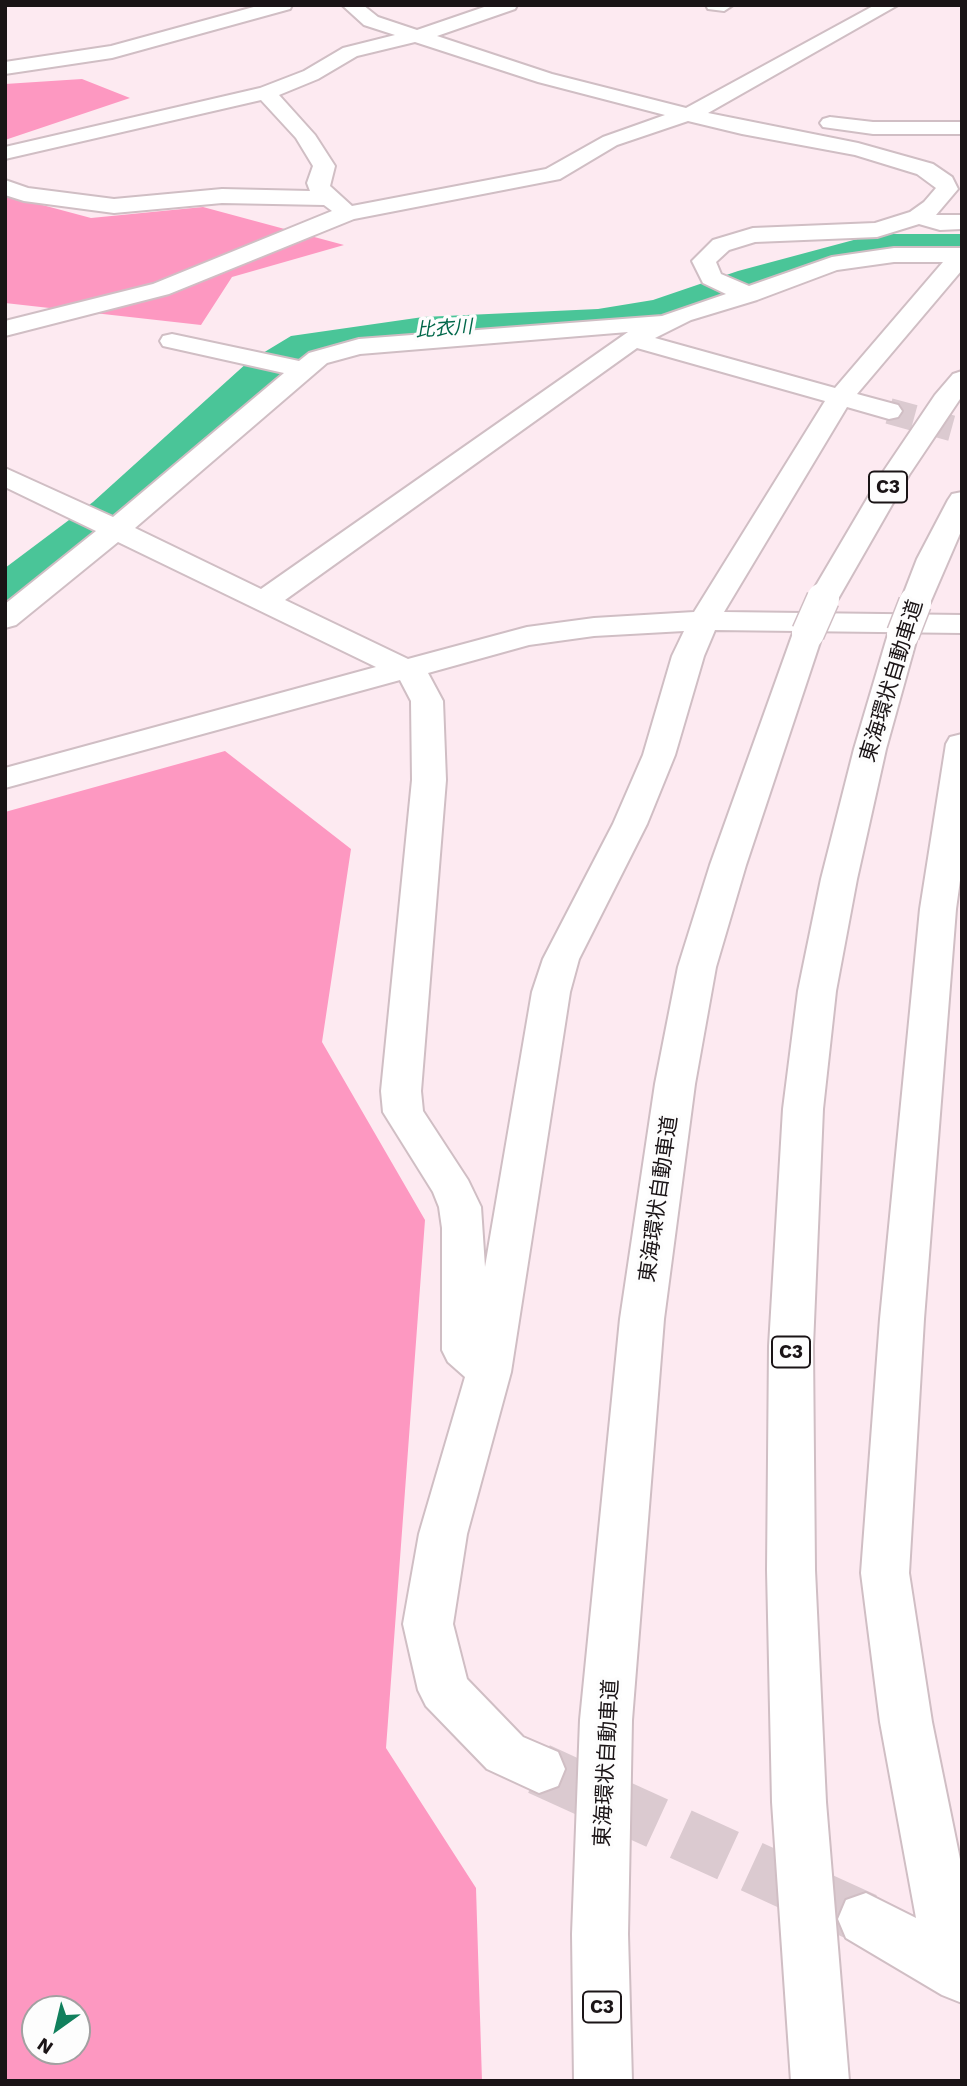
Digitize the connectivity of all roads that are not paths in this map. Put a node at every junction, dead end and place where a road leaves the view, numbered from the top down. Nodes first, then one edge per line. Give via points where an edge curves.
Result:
1 (283, 5) edge
2 (351, 5) edge
3 (508, 5) edge
4 (715, 5) edge
5 (724, 5) edge
6 (889, 5) edge
7 (415, 37) junction
8 (5, 68) edge
9 (266, 93) junction
10 (723, 96) junction
11 (748, 103) dead end
12 (687, 114) junction
13 (810, 119) dead end
14 (962, 128) edge
15 (5, 153) edge
16 (5, 187) edge
17 (339, 206) junction
18 (918, 218) junction
19 (962, 222) edge
20 (962, 255) edge
21 (748, 295) junction
22 (670, 321) junction
23 (5, 329) edge
24 (633, 340) junction
25 (172, 341) dead end
26 (303, 370) junction
27 (962, 379) edge
28 (840, 398) junction
29 (889, 411) tunnel mouth
30 (13, 486) edge
31 (962, 500) edge
32 (115, 530) junction
33 (262, 602) junction
34 (5, 619) edge
35 (704, 621) junction
36 (962, 624) edge
37 (406, 670) junction
38 (962, 744) edge
39 (5, 778) edge
40 (489, 1372) junction
41 (539, 1769) tunnel mouth
42 (866, 1919) tunnel mouth
43 (958, 1973) edge
44 (603, 2081) edge
45 (820, 2081) edge

1 - 8 main road via 112,52
2 - 7 main road via 371,21
3 - 7 main road
4 - 5 main road
6 - 10 main road
7 - 9 main road via 350,52 312,75
7 - 12 main road via 545,78
9 - 15 main road
9 - 17 main road via 306,135 324,166 318,183
10 - 11 main road
10 - 12 main road
12 - 17 main road via 610,141 552,174
12 - 18 main road via 858,149 925,169 947,189
13 - 14 main road via 873,128
16 - 17 main road via 24,194 114,206 222,196
17 - 23 main road via 161,289
18 - 19 main road
18 - 21 main road via 877,230 753,235 721,245 704,261 711,278
20 - 21 main road via 894,256 832,264
20 - 28 main road
21 - 22 main road
22 - 24 main road
22 - 26 main road via 359,347 318,358
24 - 28 main road
24 - 33 main road
25 - 26 main road
26 - 32 main road
27 - 44 main road, 東海環状自動車道 / C3 via 895,475 816,616 697,967 675,1084 646,1291 606,1720 600,1934
28 - 29 main road
28 - 35 main road
30 - 32 main road
31 - 45 main road, 東海環状自動車道 / C3 via 909,619 870,749 817,992 803,1109 792,1346 791,1570 799,1802
32 - 33 main road
32 - 34 main road
33 - 37 main road
35 - 36 main road
35 - 37 main road via 527,636
35 - 40 main road via 688,656 659,755 630,824 561,959 551,992
37 - 39 main road
37 - 40 main road via 416,678 427,701 429,780 404,1047 403,1112 460,1207 464,1350
38 - 43 main road via 938,909 885,1573 906,1722
40 - 41 main road via 443,1534 428,1624 444,1690 505,1753
42 - 43 main road

